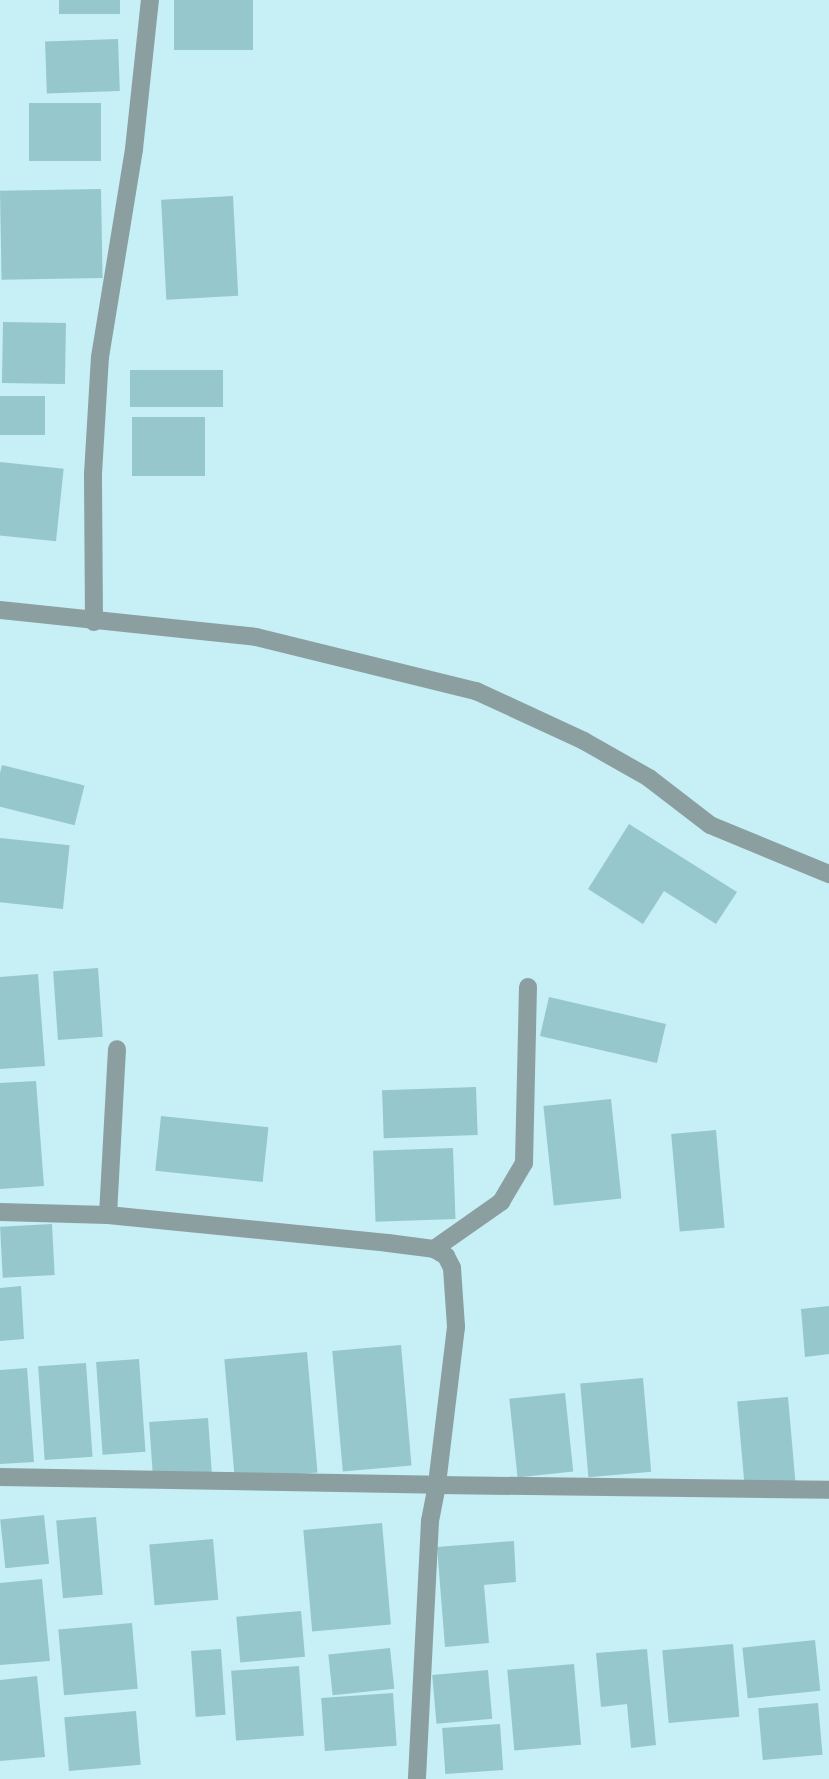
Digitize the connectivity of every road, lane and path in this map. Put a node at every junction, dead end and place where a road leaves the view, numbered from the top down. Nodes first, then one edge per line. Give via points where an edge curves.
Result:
1 (150, 0) edge
2 (0, 610) edge
3 (93, 622) junction
4 (829, 874) edge
5 (528, 987) dead end
6 (117, 1049) dead end
7 (0, 1212) edge
8 (108, 1215) junction
9 (434, 1249) junction
10 (0, 1477) edge
11 (437, 1485) junction
12 (829, 1490) edge
13 (417, 1779) edge

1 - 3 street via 134,149 100,357 93,474
2 - 3 street
3 - 4 street via 256,637 476,691 584,741 649,778 710,825
5 - 9 street via 524,1163 501,1202
6 - 8 street
7 - 8 street
8 - 9 street
9 - 11 street via 452,1268 456,1327
10 - 11 street
11 - 12 street
11 - 13 street via 430,1521

